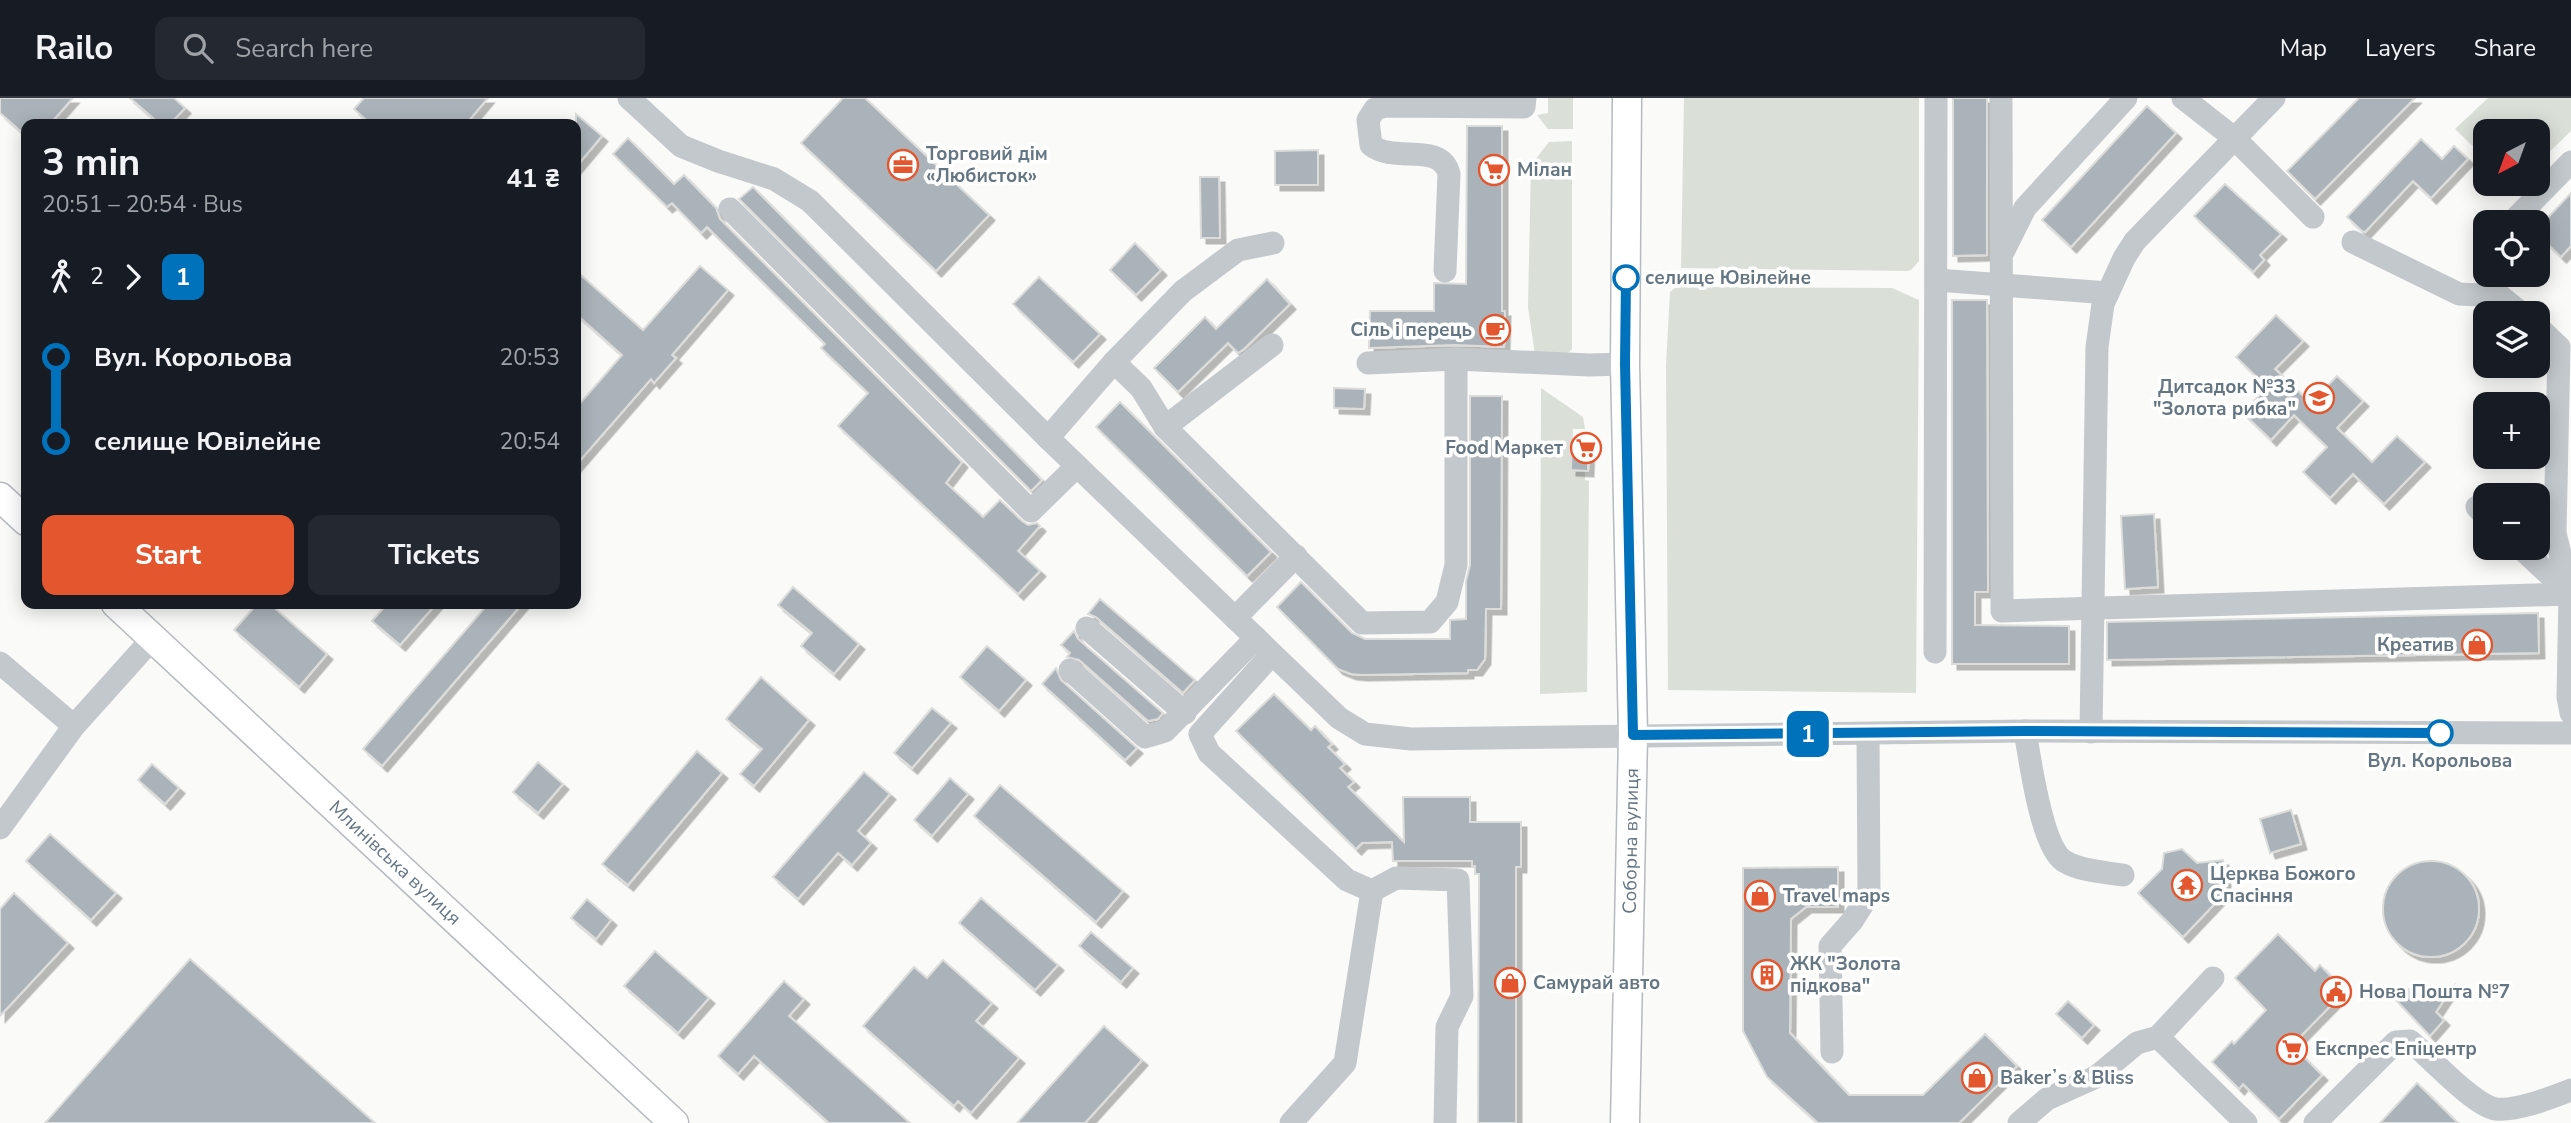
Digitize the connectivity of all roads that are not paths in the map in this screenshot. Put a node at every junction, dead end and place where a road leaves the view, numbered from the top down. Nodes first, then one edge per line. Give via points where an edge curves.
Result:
1 (629, 98) edge
2 (1525, 98) edge
3 (1627, 98) edge
4 (1936, 98) edge
5 (2001, 98) edge
6 (2126, 98) edge
7 (2183, 98) edge
8 (2274, 98) edge
9 (2234, 138) junction
10 (2571, 162) edge
11 (730, 209) dead end
12 (2524, 210) edge
13 (2313, 217) dead end
14 (2353, 242) dead end
15 (1273, 243) dead end
16 (2001, 255) junction
17 (1445, 271) dead end
18 (1937, 280) junction
19 (2001, 286) junction
20 (2108, 293) junction
21 (2506, 301) edge
22 (2565, 341) edge
23 (1272, 345) dead end
24 (1456, 359) junction
25 (1114, 362) junction
26 (1368, 363) dead end
27 (1625, 364) junction
28 (1165, 427) junction
29 (1048, 438) junction
30 (1077, 466) junction
31 (0, 497) edge
32 (21, 516) edge
33 (2563, 525) edge
34 (1296, 556) junction
35 (2534, 560) edge
36 (2571, 594) edge
37 (121, 609) edge
38 (2092, 610) junction
39 (1235, 618) junction
40 (1087, 628) dead end
41 (153, 638) junction
42 (1264, 646) junction
43 (1935, 652) dead end
44 (0, 663) edge
45 (1070, 670) dead end
46 (1185, 713) junction
47 (2571, 713) edge
48 (74, 726) junction
49 (2025, 731) junction
50 (2091, 732) junction
51 (2571, 733) edge
52 (1868, 734) junction
53 (1633, 735) junction
54 (0, 828) edge
55 (2123, 875) dead end
56 (1372, 891) junction
57 (2213, 978) dead end
58 (2158, 1037) junction
59 (1832, 1052) dead end
60 (2571, 1090) edge
61 (674, 1123) edge
62 (1291, 1123) edge
63 (1446, 1123) edge
64 (1625, 1123) edge
65 (2020, 1123) edge
66 (2246, 1123) edge
67 (2315, 1123) edge

1 - 29 street via 681,146 774,178 810,201
2 - 17 street via 1524,107 1386,106 1375,109 1368,120 1371,145 1379,152 1434,156 1447,166
3 - 27 main road, Соборна вулиця
4 - 18 street
5 - 16 street
6 - 16 street via 2025,208
7 - 9 street
8 - 9 street
9 - 13 street
9 - 20 street via 2135,241
10 - 12 street
11 - 30 street via 1031,511
14 - 21 street via 2459,294 2500,296
15 - 25 street via 1238,250 1211,269
16 - 19 street
18 - 19 street
18 - 43 street
19 - 20 street
19 - 38 street via 2002,611
20 - 38 street via 2097,347
22 - 33 street
23 - 28 street
24 - 26 street
24 - 27 street
24 - 34 street via 1456,565 1447,602 1430,622 1362,623
25 - 28 street via 1141,388
25 - 29 street
27 - 53 main road, Соборна вулиця
28 - 34 street
29 - 30 street
30 - 39 street
31 - 32 main road
33 - 36 street
34 - 39 street
35 - 36 street
36 - 38 street
36 - 47 street
37 - 41 main road, Млинівська вулиця
38 - 50 street
39 - 42 street
40 - 46 street
41 - 48 street
41 - 61 main road, Млинівська вулиця
42 - 46 street
42 - 53 street via 1339,718 1365,734 1411,739
42 - 56 street via 1200,734 1209,753 1337,871
44 - 48 street
45 - 46 street via 1145,737 1166,732
48 - 54 street
49 - 50 street
49 - 52 street
49 - 55 street via 2052,846 2061,859 2074,866
50 - 51 street
52 - 53 street
52 - 59 street via 1869,894 1830,946
53 - 64 main road, Соборна вулиця
56 - 62 street via 1345,1063
56 - 63 street via 1396,878 1458,880 1462,996 1447,1027
57 - 58 street
58 - 65 street via 2137,1044 2096,1077 2047,1099
58 - 66 street
60 - 67 street via 2537,1103 2497,1109 2480,1104 2410,1041 2396,1042

